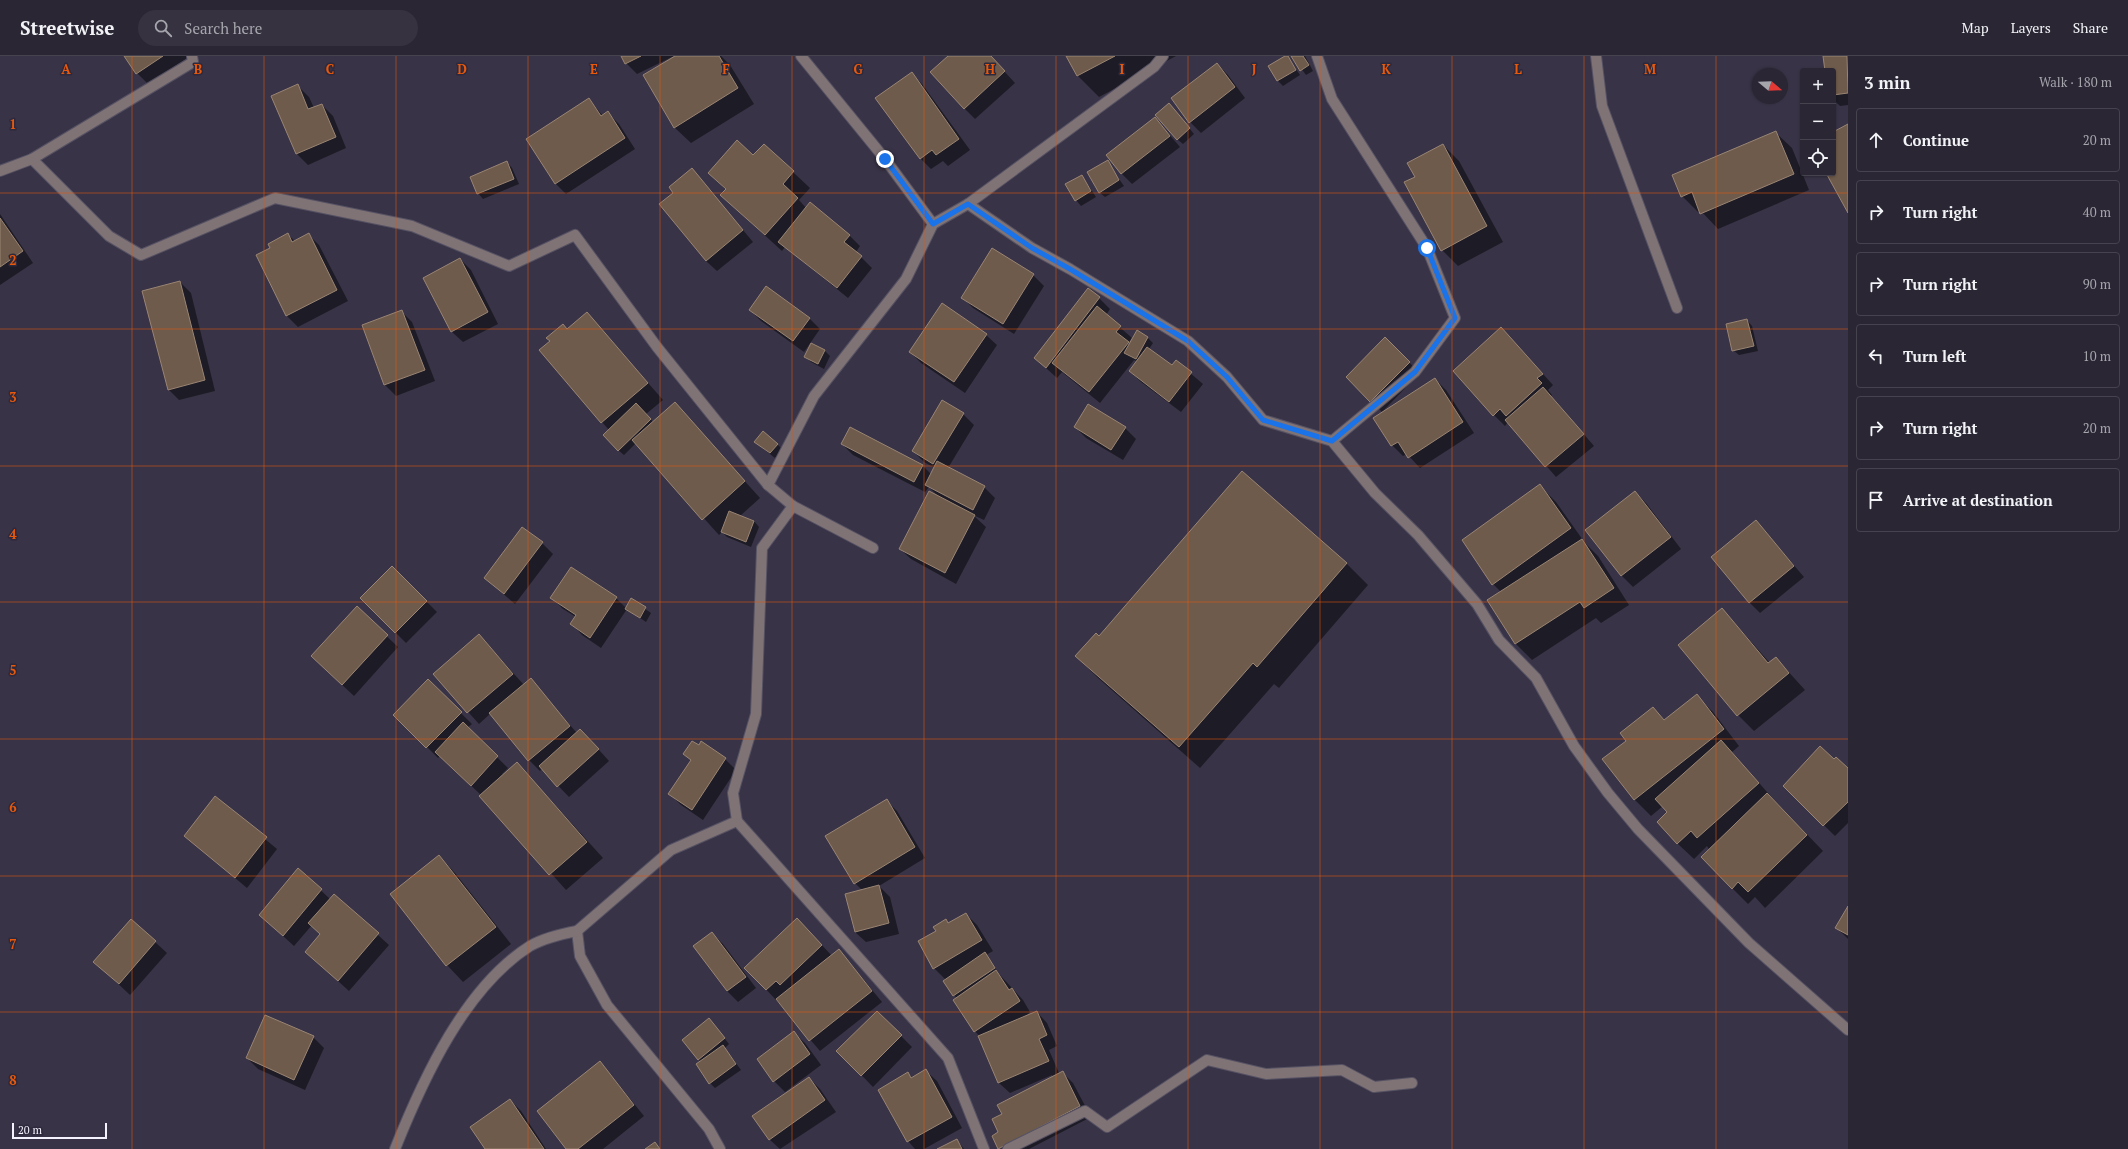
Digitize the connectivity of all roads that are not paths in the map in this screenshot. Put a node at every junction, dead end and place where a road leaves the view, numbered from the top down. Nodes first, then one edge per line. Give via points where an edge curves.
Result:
1 (192, 56) edge
2 (801, 56) edge
3 (1163, 56) edge
4 (1316, 56) edge
5 (1596, 56) edge
6 (32, 158) junction
7 (0, 171) edge
8 (968, 204) junction
9 (933, 224) junction
10 (1677, 308) dead end
11 (1332, 441) junction
12 (768, 485) junction
13 (793, 506) junction
14 (873, 548) dead end
15 (737, 821) junction
16 (577, 931) junction
17 (1848, 1030) edge
18 (1412, 1083) dead end
19 (395, 1149) edge
20 (720, 1149) edge
21 (984, 1149) edge
22 (1008, 1149) edge

1 - 6 street via 193,62
2 - 9 street via 885,159
3 - 8 street via 1154,67
4 - 11 street via 1332,99 1427,248 1455,318 1415,372
5 - 10 street via 1602,106
6 - 7 street
6 - 12 street via 109,236 140,254 275,198 412,226 509,266 575,235 657,347
8 - 9 street
8 - 11 street via 1032,248 1188,341 1227,377 1263,420
9 - 12 street via 906,279 814,396
11 - 17 street via 1375,493 1418,535 1477,604 1499,640 1536,678 1574,746 1638,829 1750,943
12 - 13 street
13 - 14 street
13 - 15 street via 762,548 756,714 733,793
15 - 16 street via 671,850
15 - 21 street via 948,1058
16 - 19 street via 557,935 532,945 515,957 481,990 433,1064
16 - 20 street via 580,956 607,1006 709,1129
18 - 22 street via 1374,1087 1342,1070 1266,1074 1207,1060 1107,1127 1085,1111

